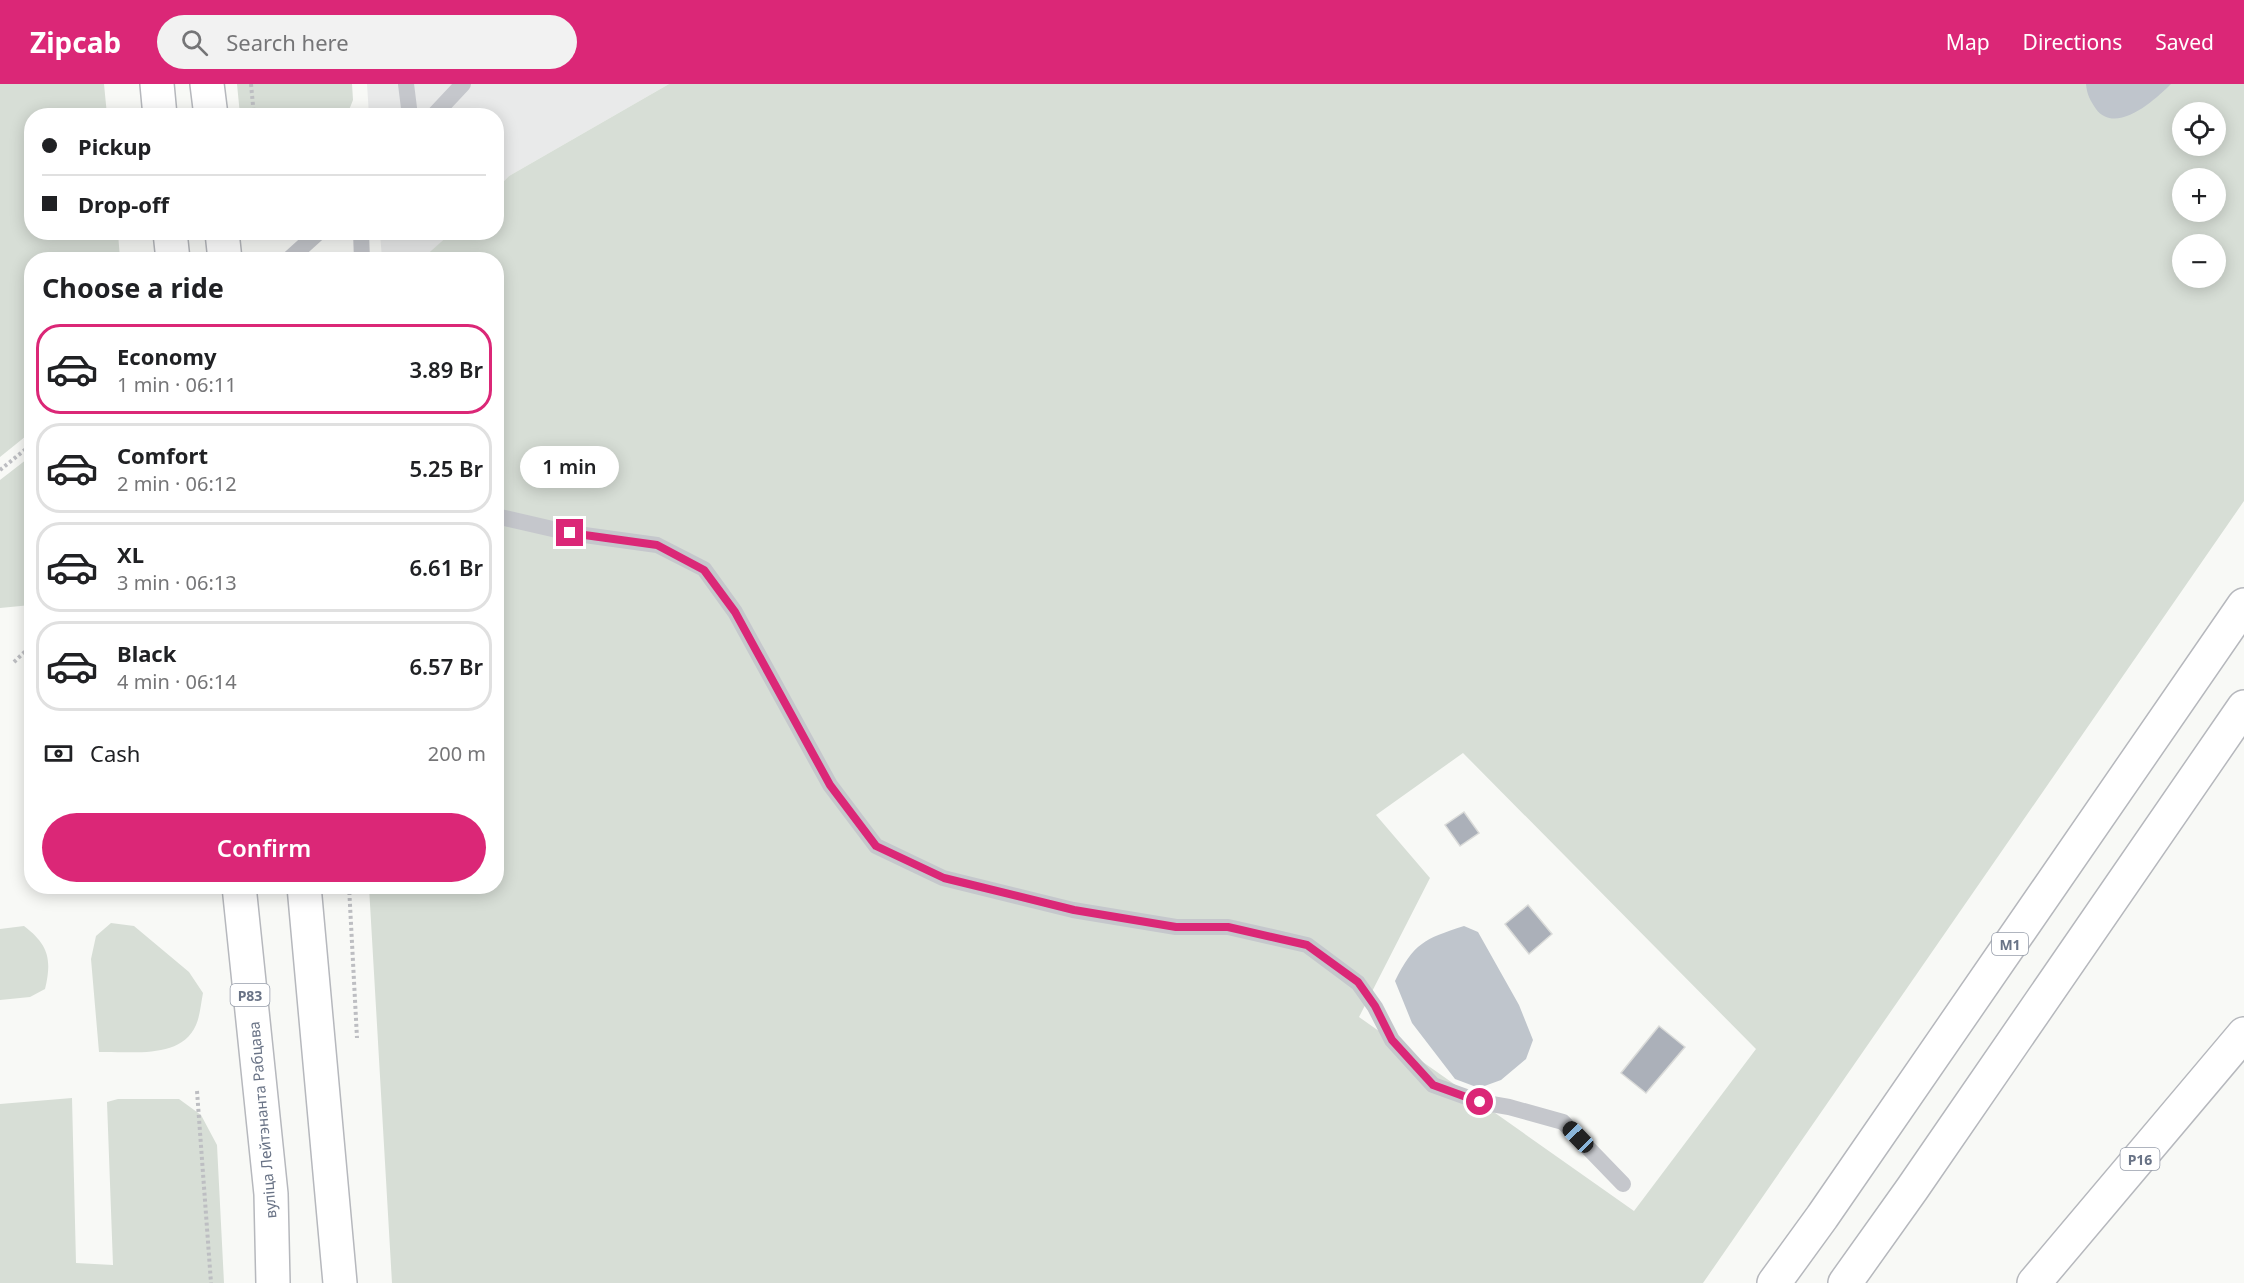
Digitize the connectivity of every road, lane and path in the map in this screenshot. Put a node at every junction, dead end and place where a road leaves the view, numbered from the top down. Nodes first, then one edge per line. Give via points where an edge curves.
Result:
1 (157, 84) edge
2 (207, 84) edge
3 (251, 84) edge
4 (406, 84) edge
5 (463, 84) edge
6 (159, 108) edge
7 (209, 108) edge
8 (253, 108) edge
9 (409, 108) edge
10 (440, 108) edge
11 (310, 240) edge
12 (297, 252) edge
13 (24, 450) edge
14 (0, 470) edge
15 (504, 518) edge
16 (2244, 604) edge
17 (24, 653) edge
18 (14, 663) dead end
19 (2244, 707) edge
20 (240, 894) edge
21 (305, 894) edge
22 (2244, 1034) edge
23 (197, 1091) dead end
24 (1623, 1184) dead end
25 (211, 1283) edge
26 (273, 1283) edge
27 (340, 1283) edge
28 (1774, 1283) edge
29 (1845, 1283) edge
30 (2034, 1283) edge

1 - 6 highway
2 - 7 highway
3 - 8 path
4 - 9 lane
5 - 10 lane
11 - 12 lane
13 - 14 path
15 - 24 lane via 570,533 657,545 704,570 735,612 830,785 876,846 944,878 1074,910 1176,927 1228,927 1307,945 1358,982 1392,1040 1433,1085 1480,1102 1563,1122
16 - 28 highway, М1
17 - 18 path
19 - 29 highway
20 - 26 highway, вуліца Лейтэнанта Рабцава / Р83 via 271,1194
21 - 27 highway
22 - 30 highway, Р16
23 - 25 path

